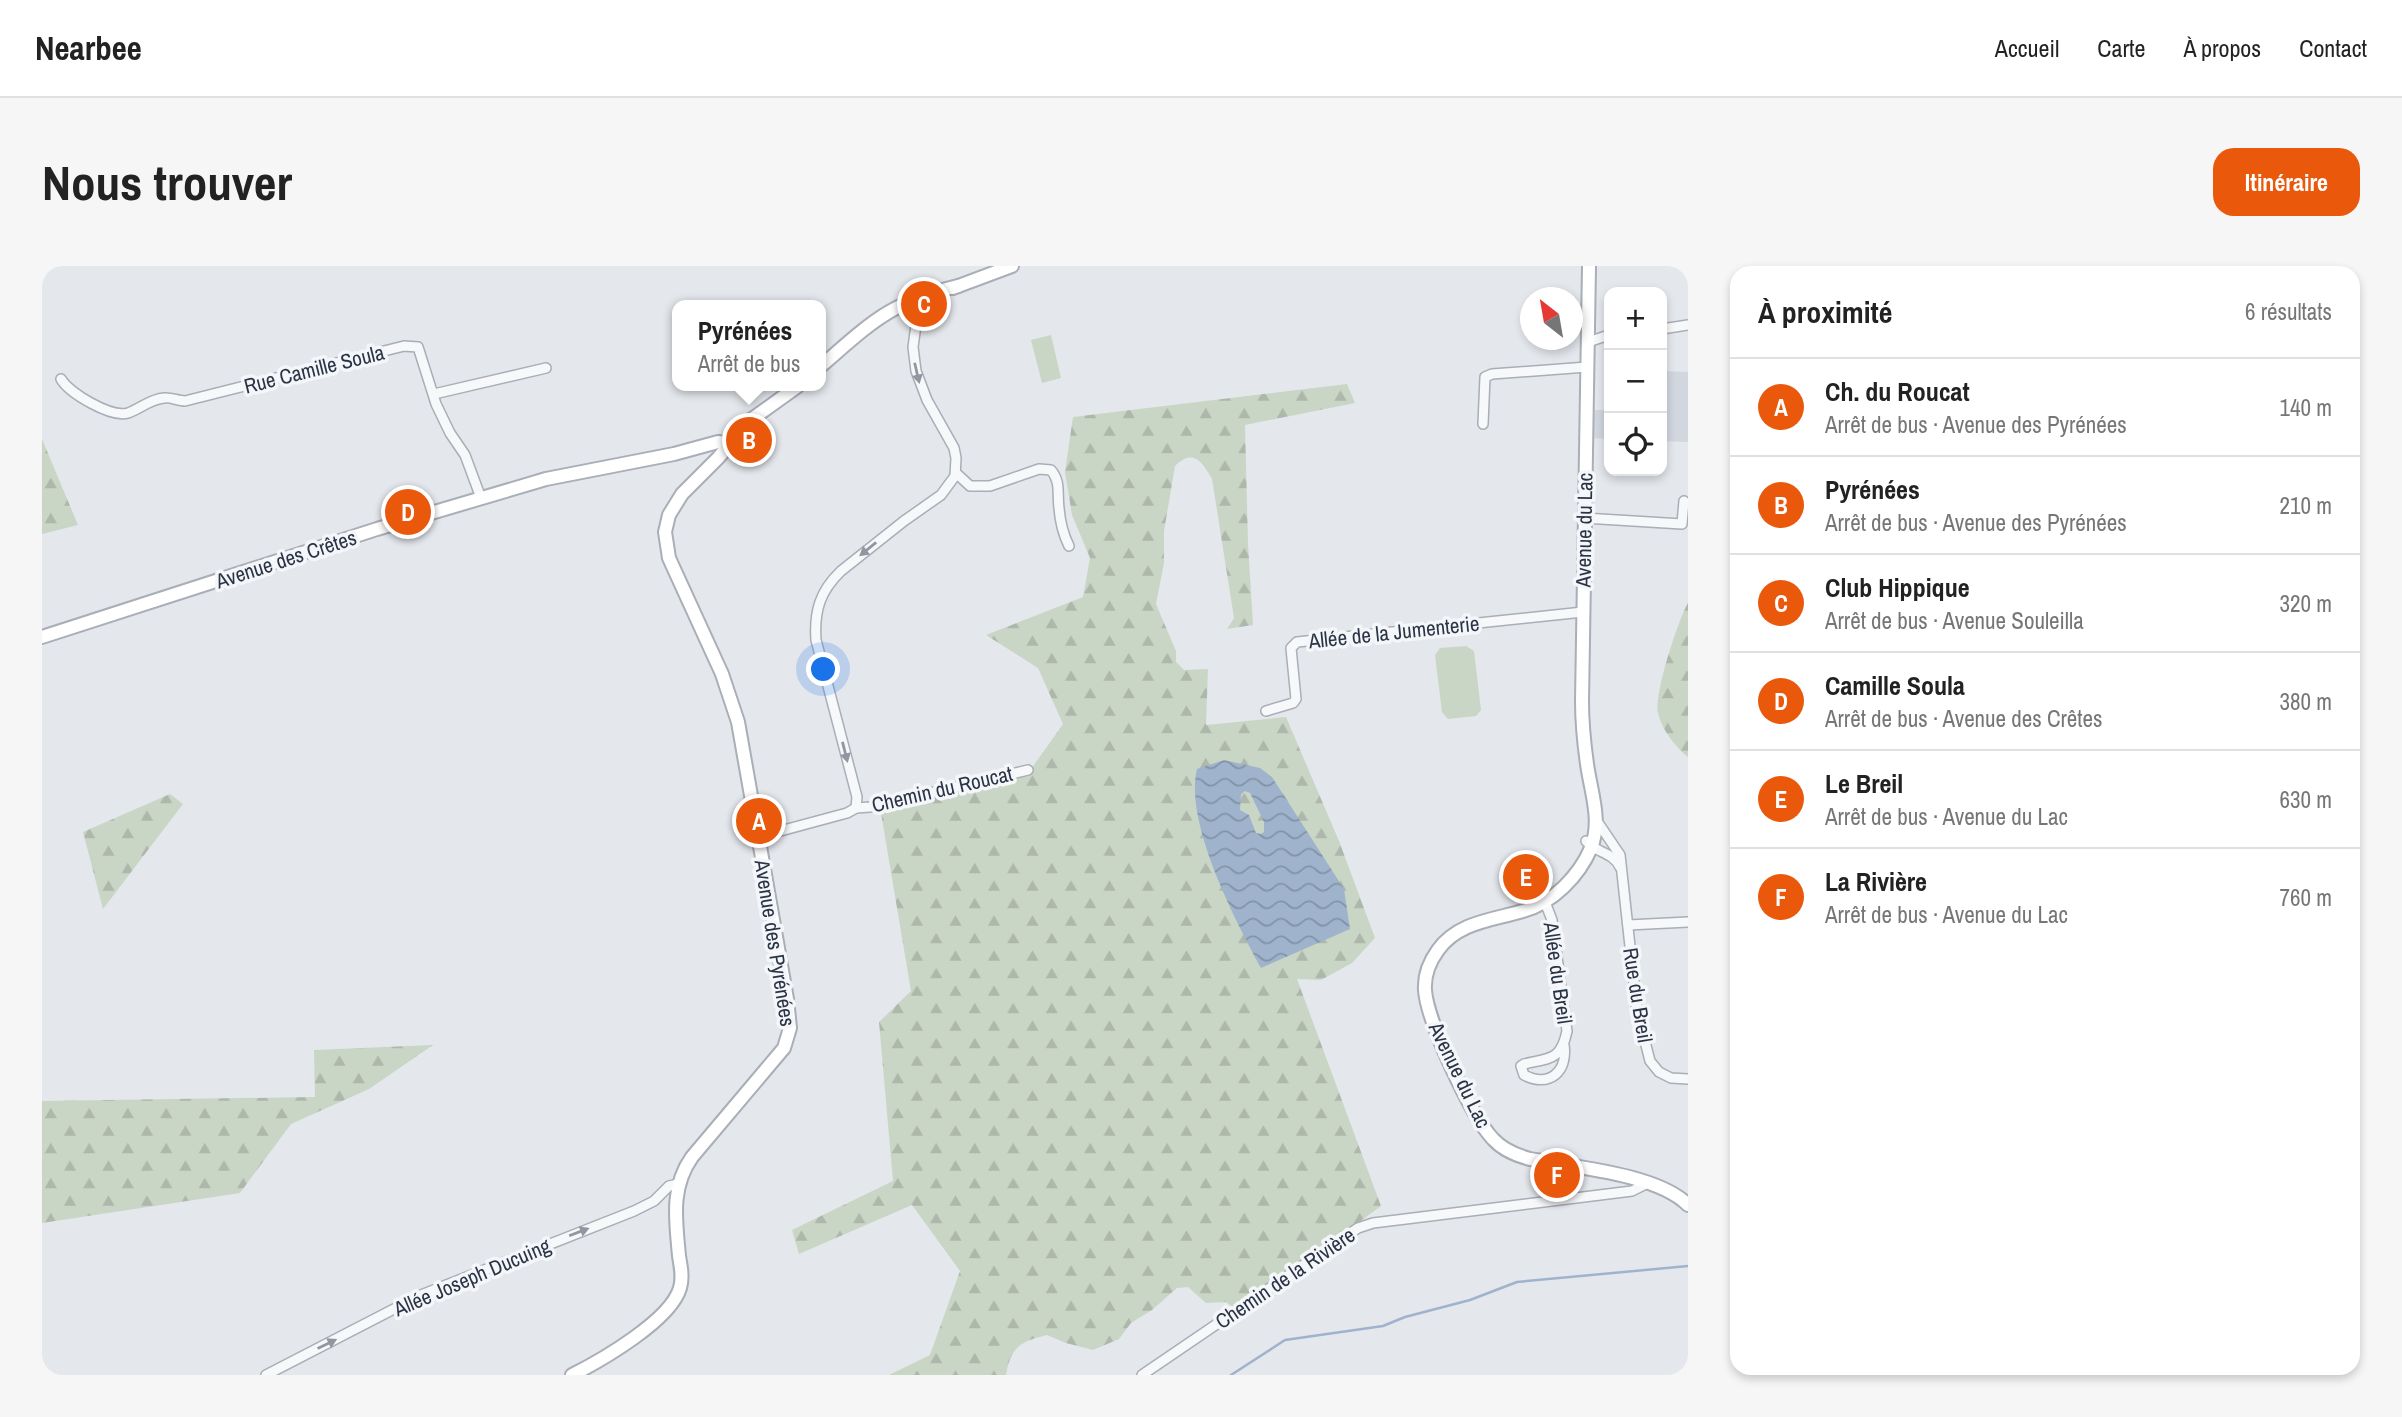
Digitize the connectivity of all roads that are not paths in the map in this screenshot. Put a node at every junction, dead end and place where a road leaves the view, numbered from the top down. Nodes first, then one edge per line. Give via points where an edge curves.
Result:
1 (1012, 266) edge
2 (1589, 266) edge
3 (912, 303) junction
4 (1688, 325) edge
5 (1588, 327) junction
6 (1667, 328) edge
7 (1604, 334) edge
8 (1604, 337) edge
9 (1588, 342) junction
10 (826, 362) edge
11 (1587, 367) junction
12 (545, 368) dead end
13 (61, 379) dead end
14 (792, 391) edge
15 (802, 391) edge
16 (434, 394) junction
17 (1483, 424) dead end
18 (734, 437) junction
19 (707, 444) junction
20 (653, 457) junction
21 (718, 458) junction
22 (956, 473) junction
23 (691, 484) junction
24 (481, 498) junction
25 (1684, 501) dead end
26 (1584, 518) junction
27 (1685, 524) edge
28 (1069, 546) dead end
29 (1583, 612) junction
30 (42, 637) edge
31 (1266, 711) dead end
32 (1028, 770) dead end
33 (1591, 793) junction
34 (856, 808) junction
35 (1597, 821) junction
36 (758, 837) junction
37 (1590, 842) junction
38 (1616, 850) junction
39 (1621, 868) junction
40 (1545, 902) junction
41 (1688, 922) edge
42 (1628, 925) junction
43 (1564, 1045) junction
44 (1688, 1079) edge
45 (1646, 1182) junction
46 (678, 1184) junction
47 (1688, 1205) edge
48 (266, 1375) edge
49 (572, 1375) edge
50 (1142, 1375) edge

1 - 3 street
2 - 5 street, Avenue du Lac
3 - 10 street via 872,322
3 -> 22 street via 917,318 916,370 954,449
4 - 6 street
5 - 7 street
5 - 9 street, Avenue du Lac
8 - 9 street
9 - 11 street, Avenue du Lac
11 - 17 street via 1485,377
11 - 26 street, Avenue du Lac
12 - 16 street
13 - 16 street, Rue Camille Soula via 73,393 120,414 156,399 186,401 404,346 418,347
14 - 18 street, Avenue des Pyrénées
15 - 18 street, Avenue des Pyrénées
16 - 24 street, Rue Camille Soula
18 - 19 street, Avenue des Crêtes
18 - 20 street, Avenue des Crêtes
18 - 21 street, Avenue des Pyrénées
18 - 23 street, Avenue des Pyrénées via 722,462
19 - 20 street, Avenue des Crêtes
19 - 21 street
20 - 24 street, Avenue des Crêtes
21 - 23 street, Avenue des Pyrénées
22 - 28 street via 970,486 990,486 1039,469 1051,470 1058,478 1058,505
22 -> 34 street via 941,495 841,571 819,601 816,640 857,797
23 - 36 street, Avenue des Pyrénées via 669,515 666,547 732,702
24 - 30 street, Avenue des Crêtes
25 - 27 street
26 - 27 street
26 - 29 street, Avenue du Lac
29 - 31 street, Allée de la Jumenterie via 1297,642 1291,648 1296,699
29 - 33 street, Avenue du Lac via 1583,728
32 - 34 street, Chemin du Roucat
33 - 35 street, Avenue du Lac
33 - 37 street, Avenue du Lac
34 - 36 street, Chemin du Roucat
35 - 37 street, Avenue du Lac
35 - 38 street, Rue du Breil
36 - 46 street, Avenue des Pyrénées via 787,999 789,1036 784,1048 692,1157
37 - 38 street
37 - 39 street via 1611,855
37 - 40 street, Avenue du Lac via 1572,879
38 - 39 street, Rue du Breil
39 - 42 street, Rue du Breil
40 - 43 street, Allée du Breil via 1552,920 1567,1031
40 - 45 street, Avenue du Lac via 1474,924 1442,945 1426,981 1436,1028 1480,1121 1499,1145 1530,1159
41 - 42 street, Rue du Breil
42 - 44 street, Rue du Breil via 1637,1010 1650,1061 1671,1078
43 - 43 street, Allée du Breil via 1545,1061 1524,1063 1524,1075 1554,1076 1566,1057
45 - 47 street, Avenue du Lac
45 - 50 street, Chemin de la Rivière via 1632,1191 1358,1228
48 -> 46 street, Allée Joseph Ducuing via 421,1295 634,1211
46 - 49 street, Avenue des Pyrénées via 675,1219 681,1275 676,1299 654,1323

